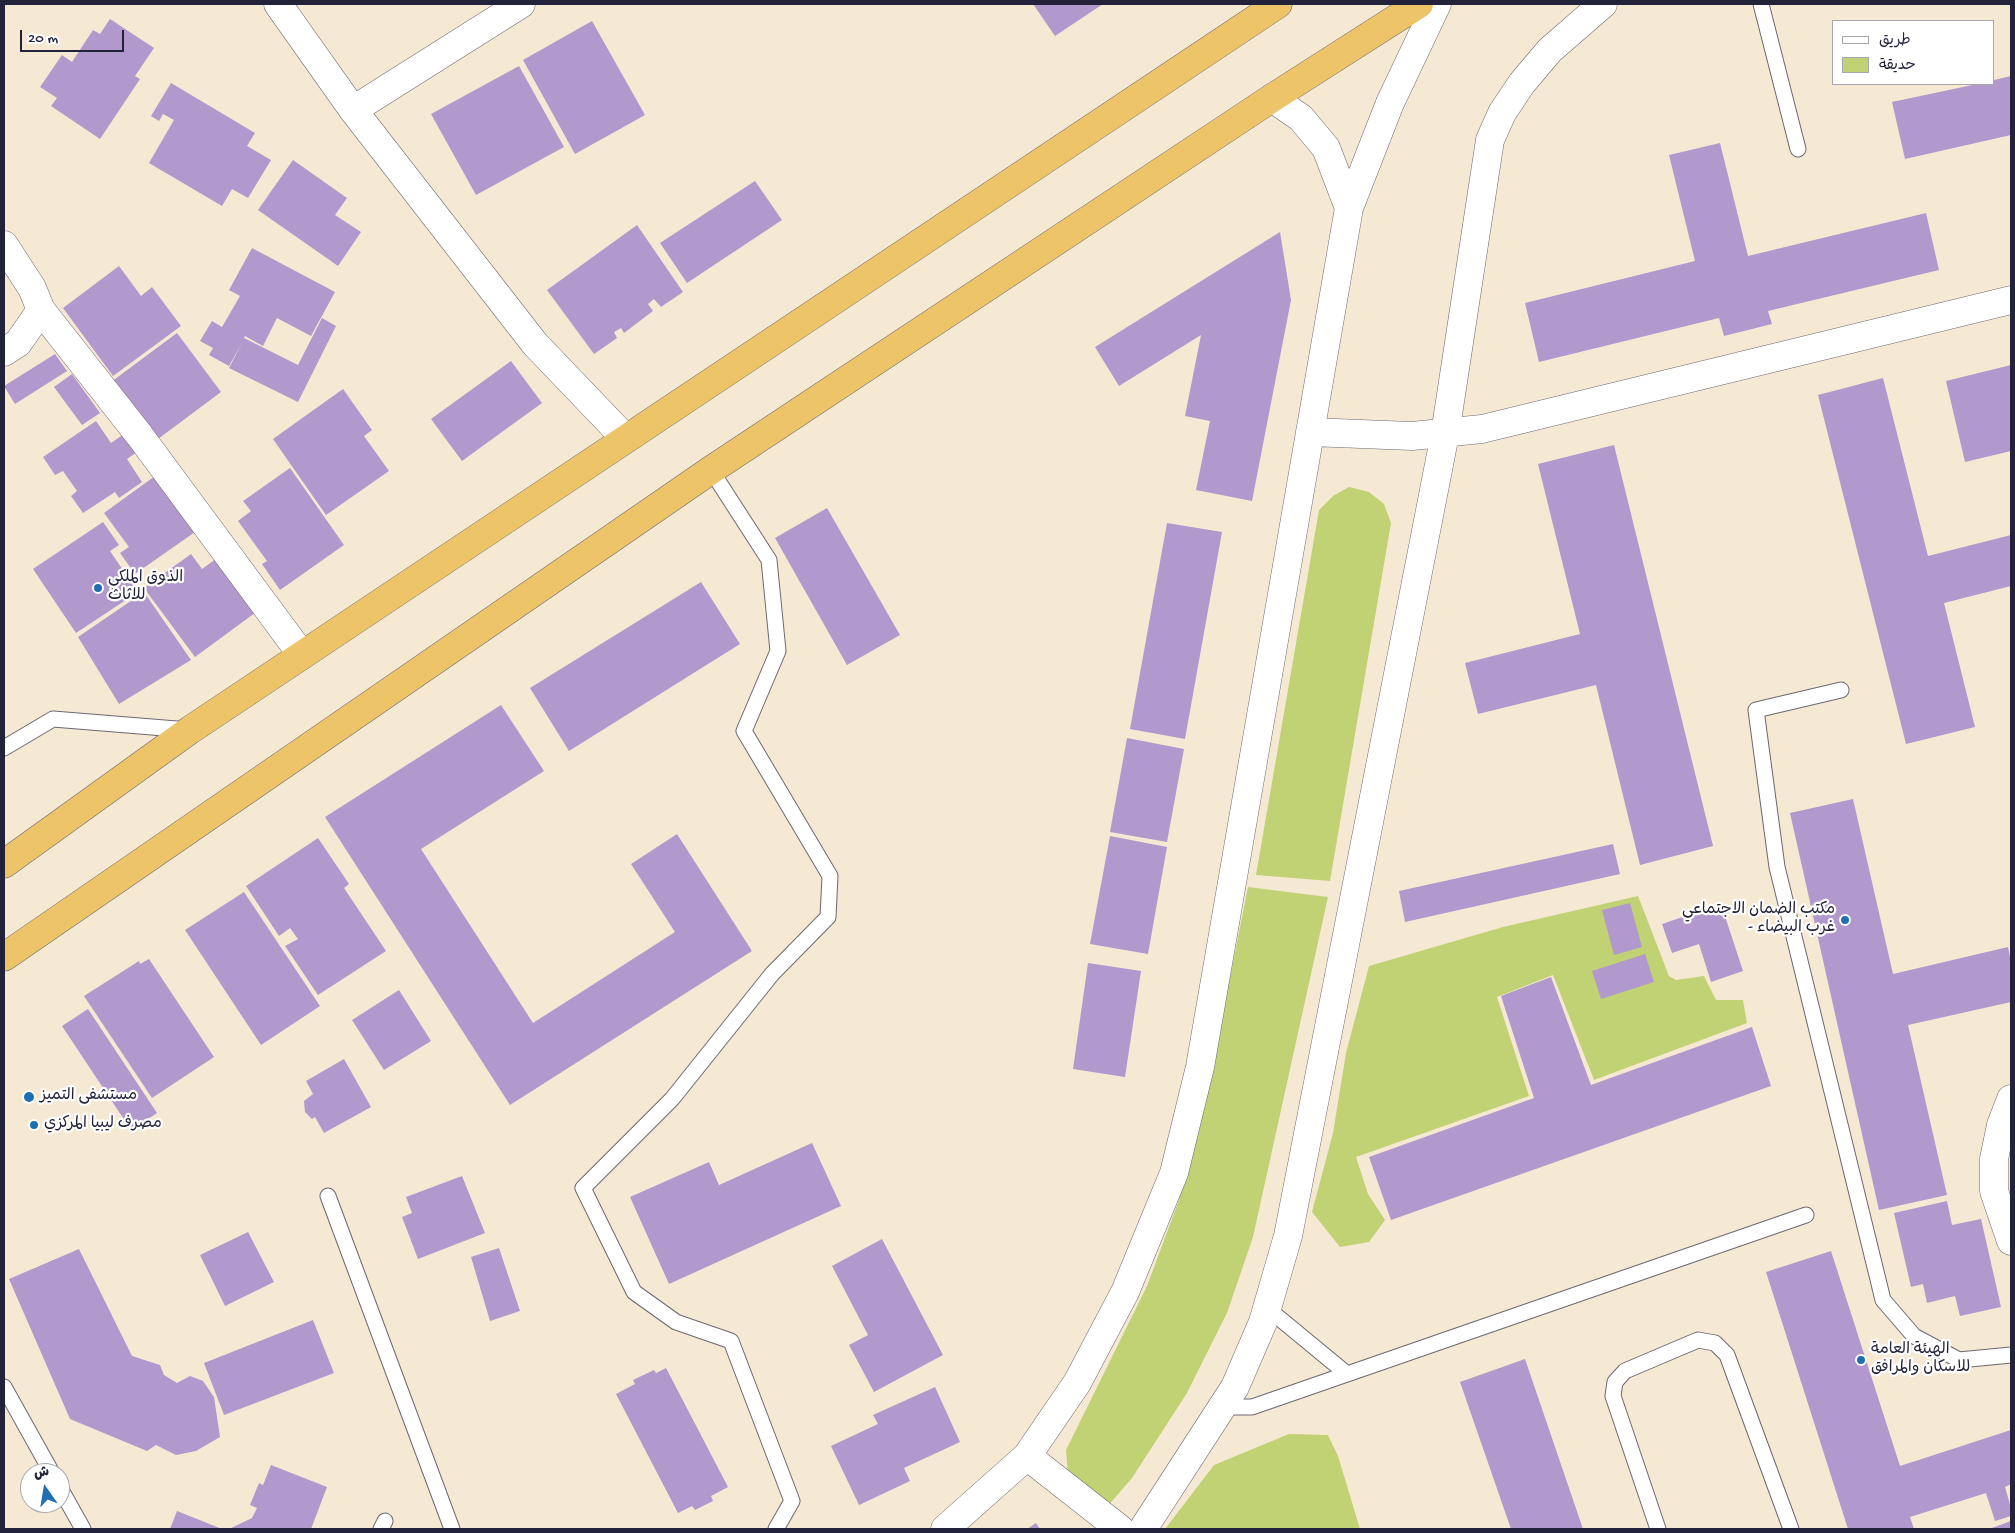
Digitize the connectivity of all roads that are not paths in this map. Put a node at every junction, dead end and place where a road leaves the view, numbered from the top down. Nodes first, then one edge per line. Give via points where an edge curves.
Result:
1 (278, 4) edge
2 (522, 4) edge
3 (1278, 4) edge
4 (1419, 4) edge
5 (1437, 4) edge
6 (1603, 4) edge
7 (1761, 4) edge
8 (1272, 98) junction
9 (353, 110) junction
10 (1798, 149) dead end
11 (1349, 208) junction
12 (4, 245) edge
13 (2011, 300) edge
14 (41, 310) junction
15 (4, 352) edge
16 (1310, 432) junction
17 (1444, 434) junction
18 (625, 438) junction
19 (711, 470) junction
20 (302, 655) junction
21 (1842, 690) dead end
22 (190, 730) junction
23 (4, 748) edge
24 (4, 864) edge
25 (4, 957) edge
26 (2011, 1099) edge
27 (328, 1196) dead end
28 (1806, 1215) dead end
29 (2011, 1241) edge
30 (1267, 1308) junction
31 (2011, 1355) edge
32 (1347, 1374) junction
33 (4, 1388) edge
34 (1222, 1407) junction
35 (1027, 1456) junction
36 (46, 1463) edge
37 (70, 1506) edge
38 (83, 1529) edge
39 (452, 1529) edge
40 (776, 1529) edge
41 (945, 1529) edge
42 (1120, 1529) edge
43 (1143, 1529) edge
44 (1658, 1529) edge
45 (1791, 1529) edge

1 - 9 street
2 - 9 street
3 - 18 highway
4 - 8 highway
5 - 11 street via 1390,103
6 - 17 street via 1550,50 1522,83 1502,113 1490,140
7 - 10 lane
8 - 11 street via 1300,118 1326,148
8 - 19 highway
9 - 18 street via 535,344
11 - 16 street
12 - 14 street via 32,288
13 - 17 street via 1491,426
14 - 15 street via 18,343
14 - 20 street via 140,436
16 - 17 street
16 - 35 street via 1200,1067 1174,1173 1125,1292 1077,1382
17 - 30 street via 1288,1236
18 - 20 highway
19 - 25 highway
19 - 40 lane via 769,560 778,651 744,731 830,876 828,917 772,974 672,1099 583,1188 634,1292 676,1322 731,1341 792,1501
20 - 22 highway
21 - 31 lane via 1756,710 1777,867 1883,1300 1914,1336 1960,1360
22 - 23 lane via 53,718
22 - 24 highway
26 - 29 street via 1994,1158 1994,1191
27 - 39 lane
28 - 32 lane
30 - 32 lane
30 - 34 street via 1235,1387
32 - 34 lane via 1252,1408
33 - 36 lane
34 - 43 street
35 - 41 street
35 - 42 street
37 - 38 lane
44 - 45 lane via 1612,1396 1615,1382 1625,1371 1698,1340 1715,1343 1727,1355

